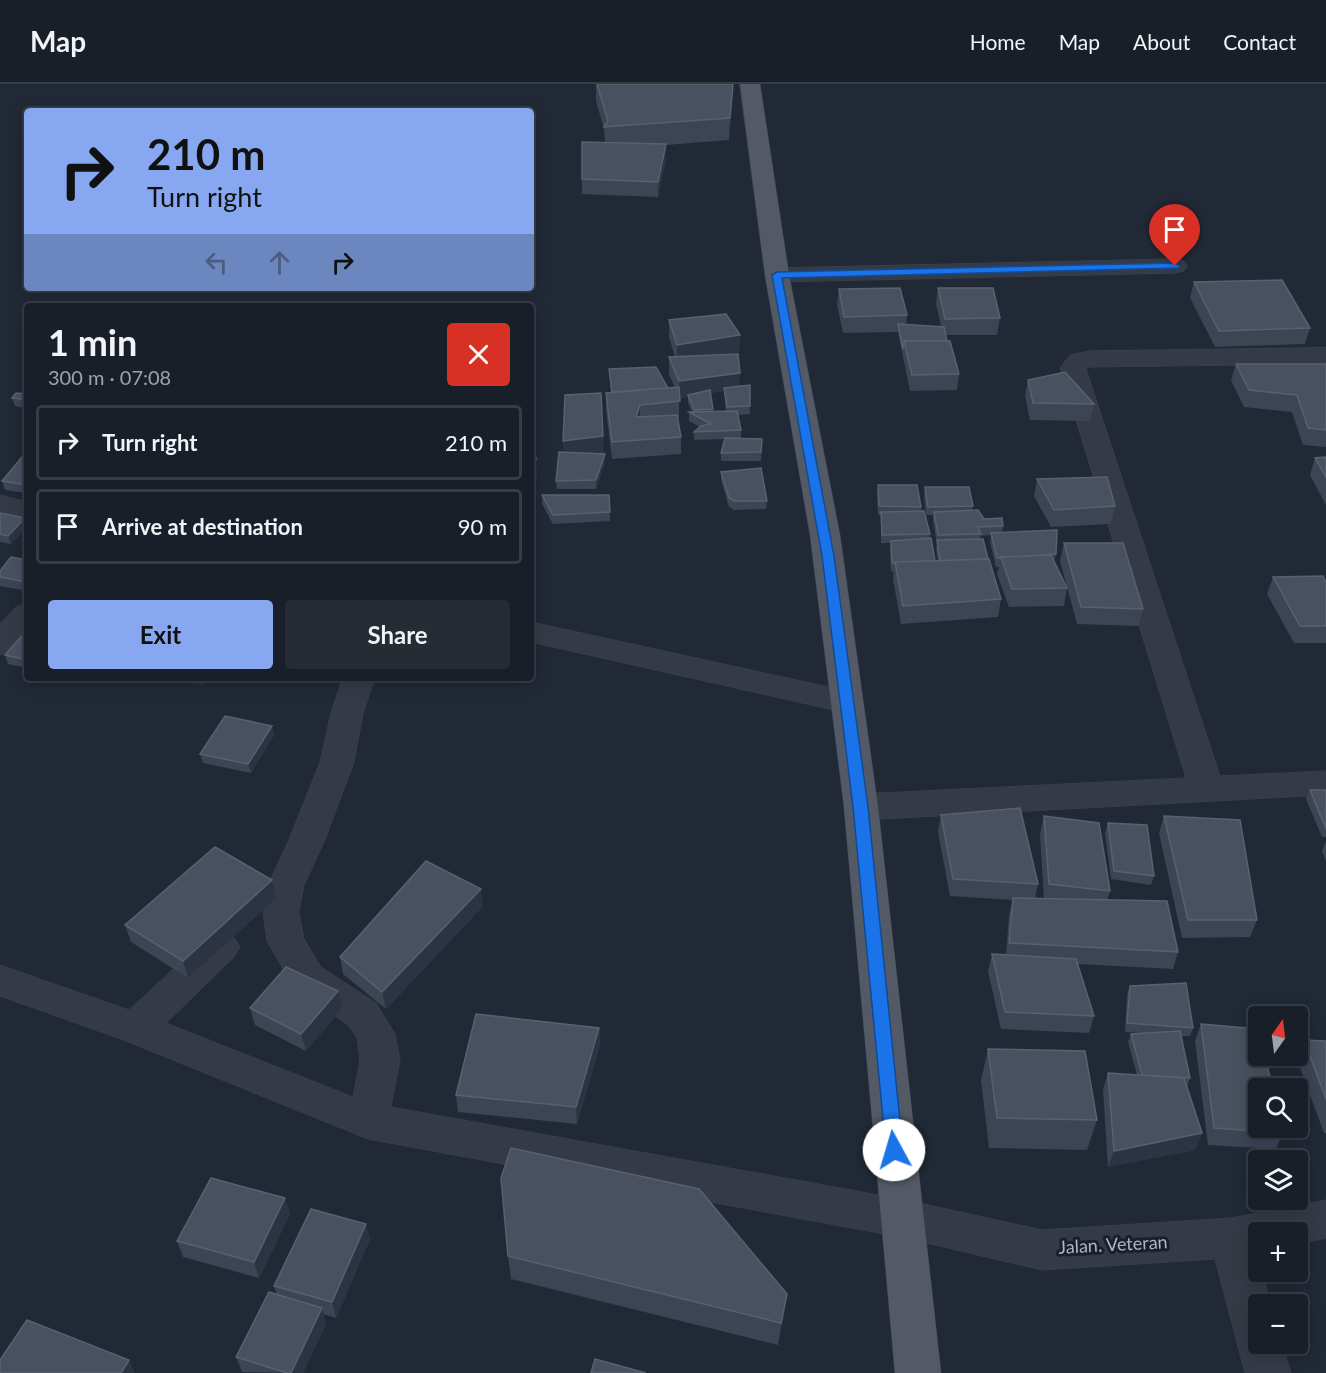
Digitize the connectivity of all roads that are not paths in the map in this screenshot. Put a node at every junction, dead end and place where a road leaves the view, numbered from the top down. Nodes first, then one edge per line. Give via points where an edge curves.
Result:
1 (742, 85) edge
2 (1175, 266) dead end
3 (777, 275) junction
4 (1326, 356) edge
5 (0, 504) edge
6 (24, 510) edge
7 (24, 617) edge
8 (534, 633) edge
9 (0, 644) edge
10 (358, 681) edge
11 (848, 702) junction
12 (1326, 783) edge
13 (1207, 789) junction
14 (861, 807) junction
15 (286, 885) junction
16 (0, 980) edge
17 (135, 1028) junction
18 (368, 1121) junction
19 (901, 1218) junction
20 (1326, 1219) edge
21 (1231, 1238) junction
22 (1248, 1300) edge
23 (1263, 1354) edge
24 (918, 1373) edge
25 (1269, 1373) edge

1 - 3 main road
2 - 3 street
3 - 11 main road via 825,535
4 - 13 street via 1089,358 1073,368
5 - 6 street
7 - 9 street
8 - 11 street
10 - 15 street via 337,762
11 - 14 main road
12 - 13 street
13 - 14 street
14 - 19 main road
15 - 17 street
15 - 18 street via 281,912 286,942 308,978 362,1014 376,1034 381,1060
16 - 17 street, Jalan. Veteran
17 - 18 street, Jalan. Veteran
18 - 19 street, Jalan. Veteran
19 - 21 street, Jalan. Veteran via 1042,1250
19 - 24 main road
20 - 21 street, Jalan. Veteran
21 - 22 street
23 - 25 street

